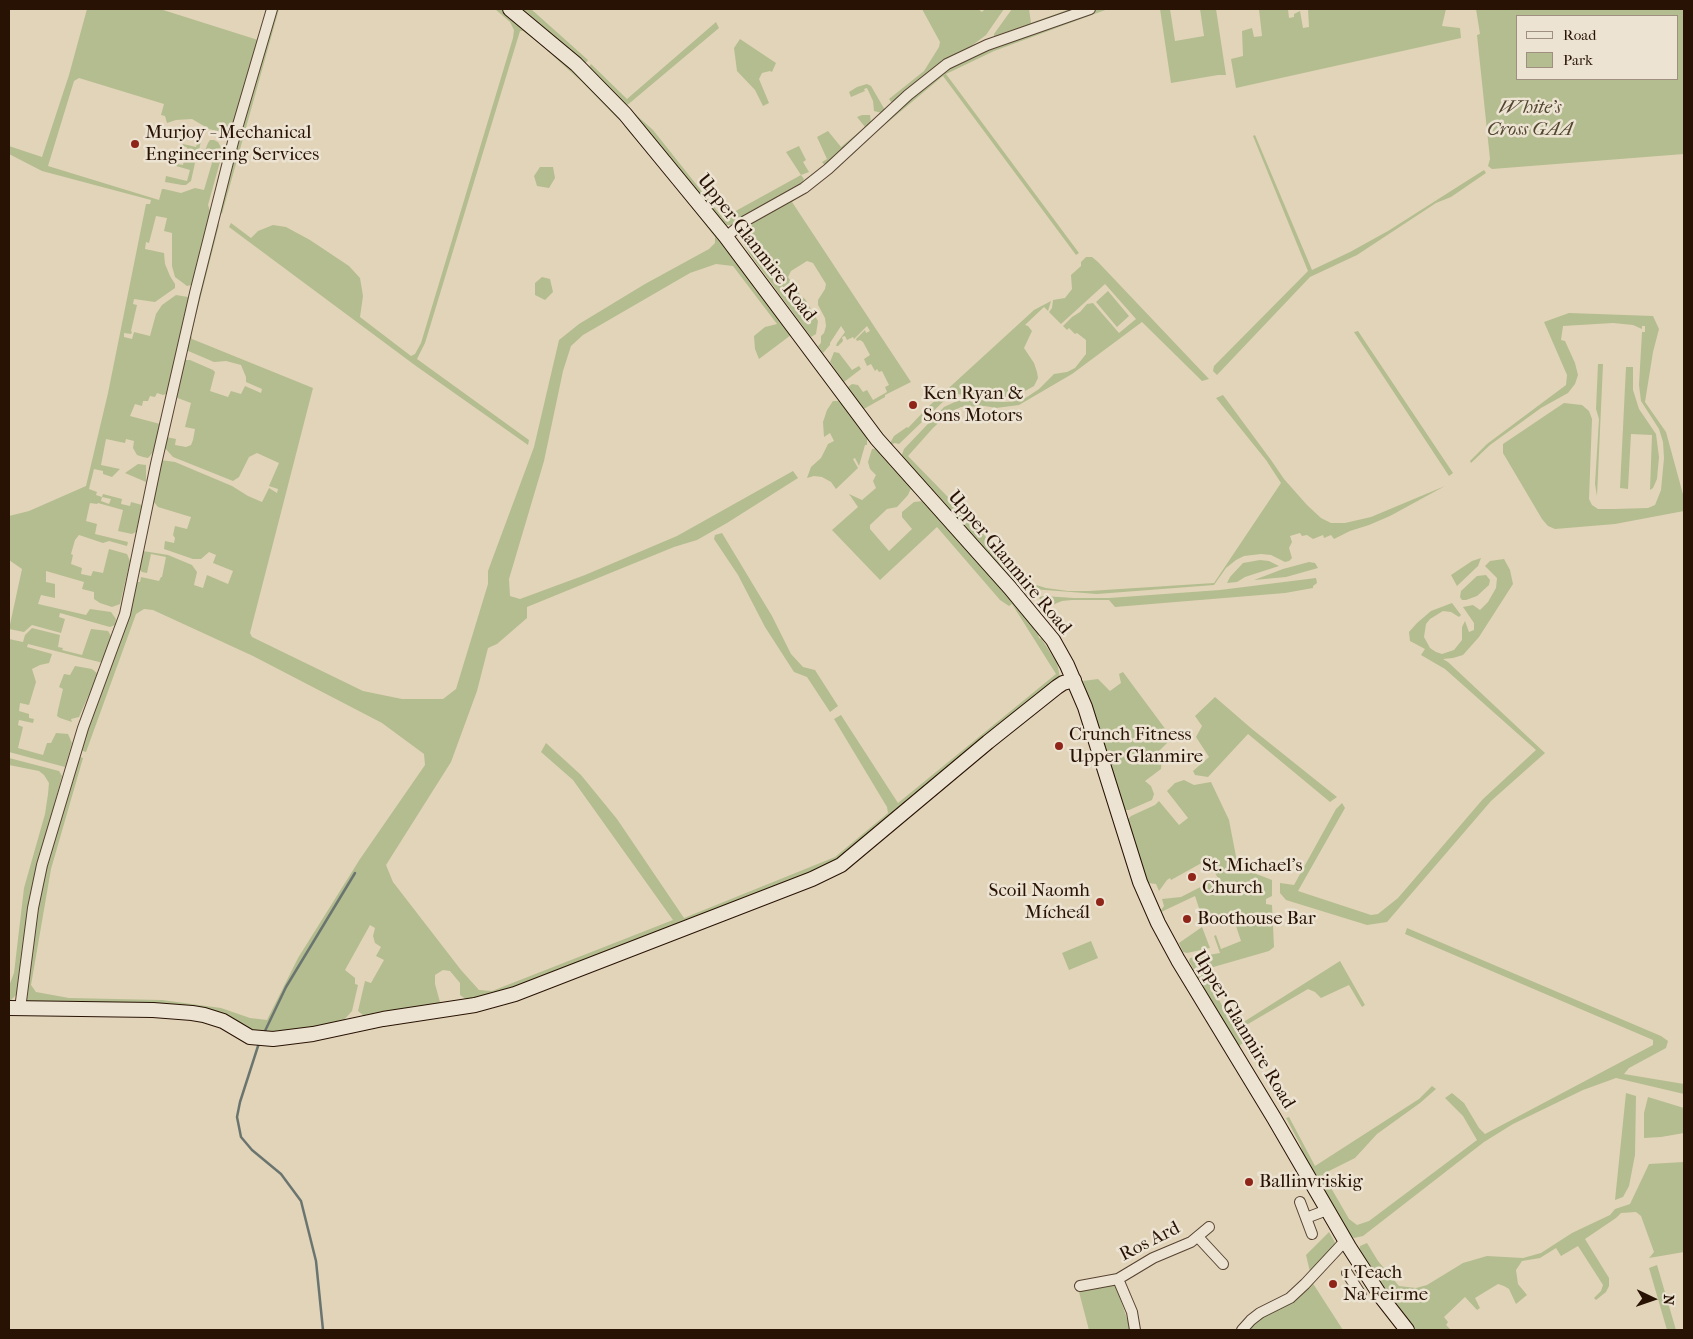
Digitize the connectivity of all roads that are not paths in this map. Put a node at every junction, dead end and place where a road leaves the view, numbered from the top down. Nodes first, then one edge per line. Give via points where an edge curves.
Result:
1 (272, 9) edge
2 (510, 9) edge
3 (1090, 9) edge
4 (726, 237) junction
5 (1074, 680) junction
6 (14, 1009) edge
7 (1300, 1202) dead end
8 (1327, 1210) junction
9 (1306, 1218) junction
10 (1209, 1227) dead end
11 (1312, 1234) dead end
12 (1198, 1237) junction
13 (1345, 1241) junction
14 (1223, 1264) dead end
15 (1347, 1273) dead end
16 (1368, 1277) junction
17 (1118, 1279) junction
18 (1354, 1285) junction
19 (1080, 1286) dead end
20 (1361, 1294) dead end
21 (1135, 1330) edge
22 (1242, 1330) edge
23 (1407, 1330) edge

1 - 6 street via 233,142 195,293 125,614 83,728 42,865
2 - 4 main road, Upper Glanmire Road via 576,64 619,108
3 - 4 street via 947,64 804,188 745,221
4 - 5 main road, Upper Glanmire Road via 872,433 1045,629
5 - 6 main road via 1057,687 841,865 515,994 474,1005 273,1039 250,1037 223,1022 192,1013
5 - 8 main road, Upper Glanmire Road via 1140,882 1158,923
7 - 9 street
8 - 9 street
8 - 13 main road, Upper Glanmire Road
9 - 11 street
10 - 12 street, Ros Ard
12 - 14 street, Ros Ard
12 - 17 street, Ros Ard
13 - 16 main road, Upper Glanmire Road
13 - 22 street via 1290,1298 1260,1313
15 - 18 street
16 - 18 street
16 - 23 main road, Upper Glanmire Road
17 - 19 street, Ros Ard
17 - 21 street, Ros Ard via 1132,1312
18 - 20 street

